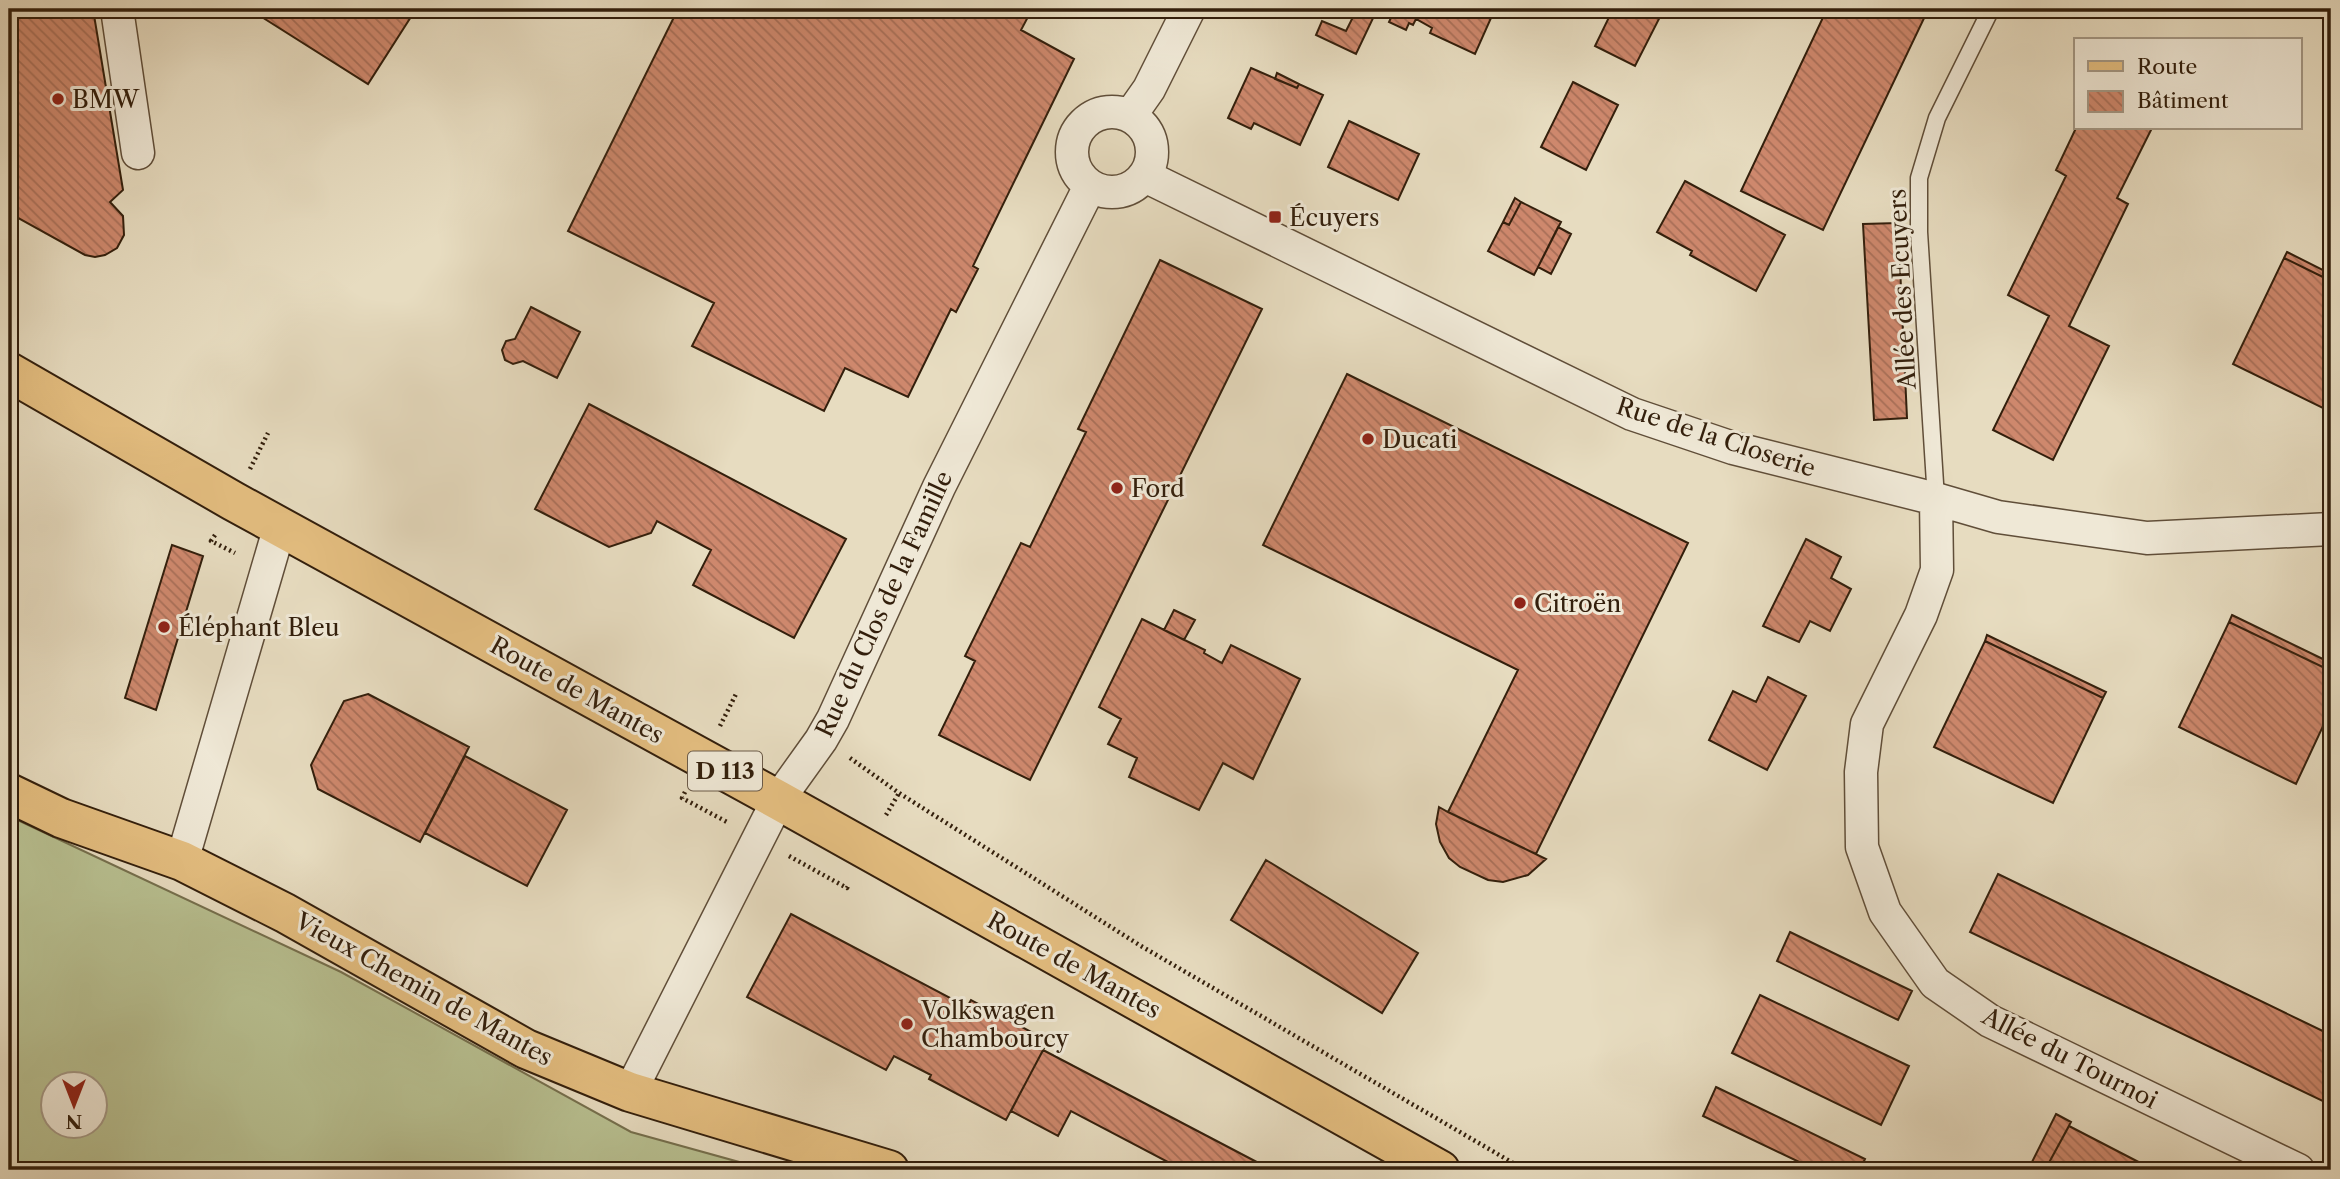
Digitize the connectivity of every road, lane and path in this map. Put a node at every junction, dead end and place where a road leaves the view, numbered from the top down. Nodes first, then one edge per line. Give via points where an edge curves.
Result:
1 (117, 9) edge
2 (1189, 9) edge
3 (1991, 9) edge
4 (1130, 116) junction
5 (138, 153) dead end
6 (1144, 176) junction
7 (1090, 186) junction
8 (9, 372) edge
9 (1936, 499) junction
10 (280, 526) junction
11 (2331, 529) edge
12 (737, 692) dead end
13 (718, 729) dead end
14 (844, 754) dead end
15 (9, 793) edge
16 (899, 793) junction
17 (778, 800) junction
18 (883, 822) dead end
19 (182, 861) junction
20 (630, 1092) junction
21 (889, 1170) edge
22 (1440, 1170) edge
23 (1525, 1170) edge
24 (2298, 1170) edge

1 - 5 street
2 - 4 street via 1149,89
3 - 9 lane, Allée des Ecuyers via 1937,118 1919,178
4 - 6 street via 1147,132 1151,143 1153,155
4 - 7 street via 1117,112 1091,118 1075,139 1074,165
6 - 7 street via 1113,192
6 - 9 street, Rue de la Closerie via 1632,414 1733,448
7 - 17 street, Rue du Clos de la Famille via 939,486 833,719
8 - 10 main road, Route de Mantes / D 113
9 - 11 street, Rue de la Closerie via 1998,517 2147,538
9 - 24 street, Allée du Tournoi via 1937,570 1922,615 1867,724 1865,739 1862,847 1885,912 1934,982 1990,1021
10 - 17 main road, Route de Mantes / D 113
10 - 19 street
12 - 13 path
14 - 16 path
15 - 19 main road, Vieux Chemin de Mantes via 61,818
16 - 18 path
16 - 23 path via 1141,946
17 - 20 street, Rue du Clos de la Famille
17 - 22 main road, Route de Mantes / D 113
19 - 20 main road, Vieux Chemin de Mantes via 285,913 526,1049
20 - 21 main road, Vieux Chemin de Mantes

